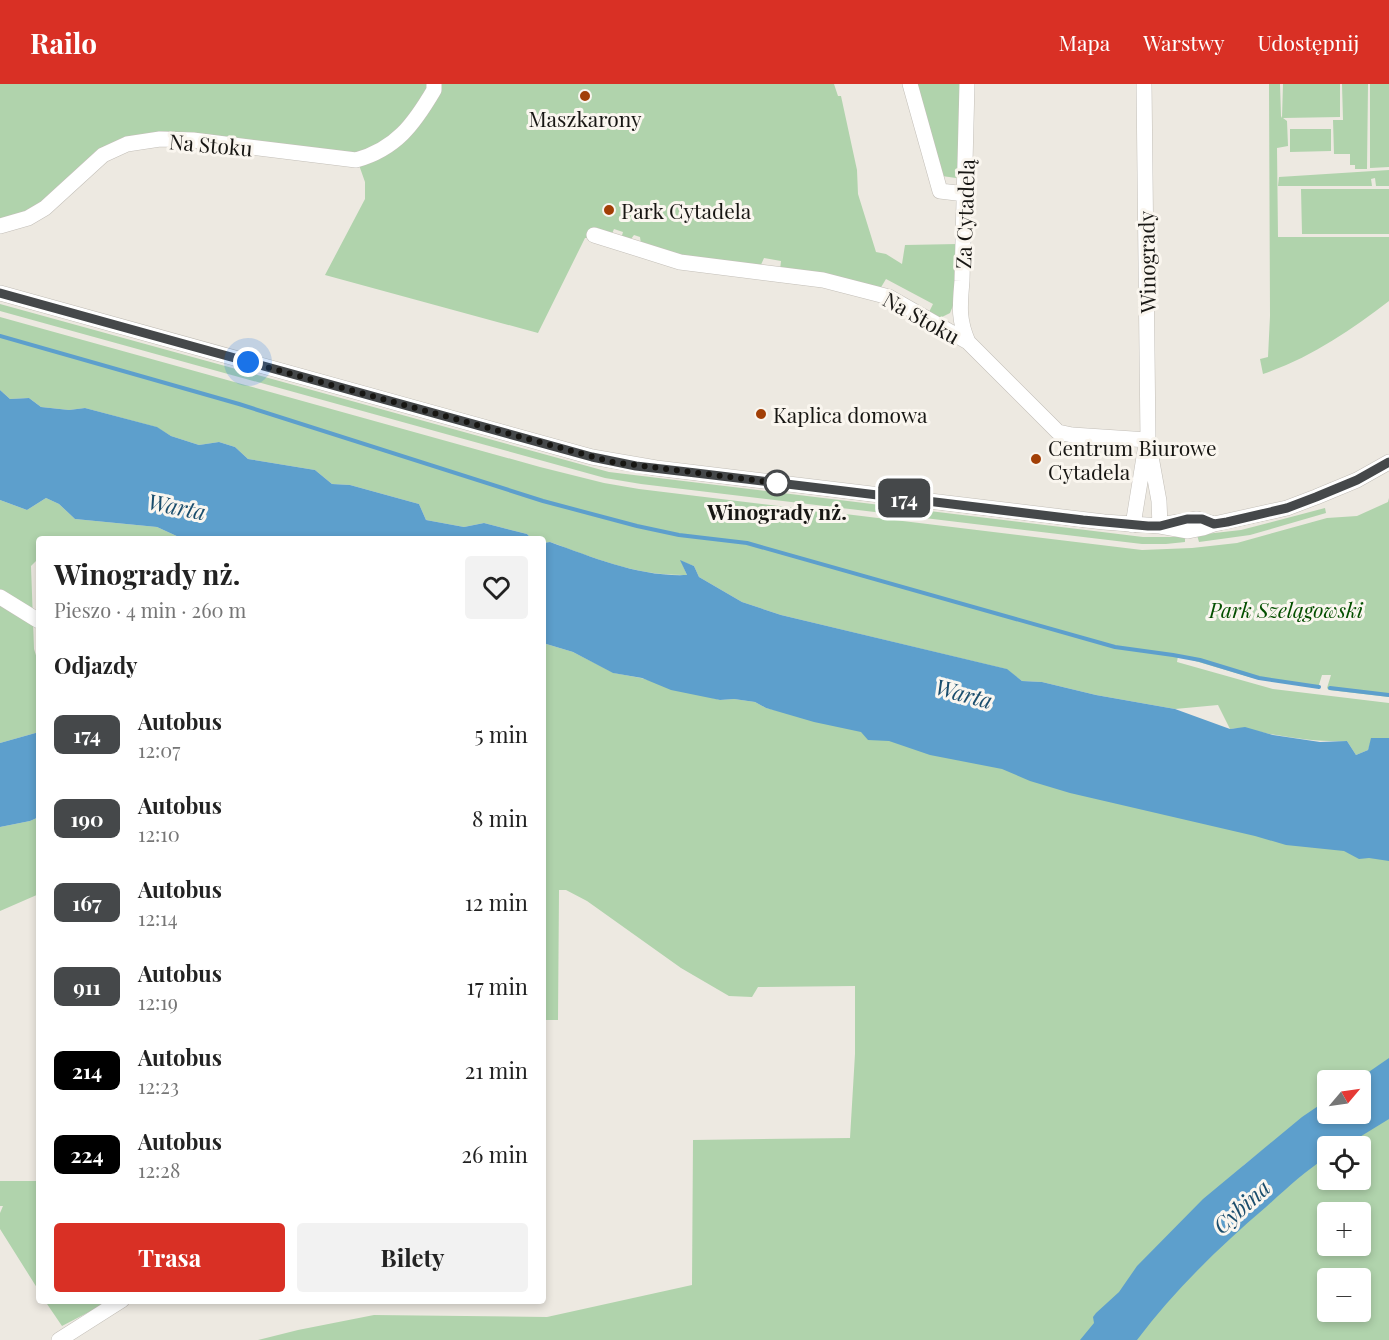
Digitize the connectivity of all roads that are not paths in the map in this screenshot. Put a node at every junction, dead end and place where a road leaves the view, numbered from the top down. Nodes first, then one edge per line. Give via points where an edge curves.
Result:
1 (434, 84) edge
2 (910, 84) edge
3 (967, 84) edge
4 (1144, 84) edge
5 (964, 194) junction
6 (0, 226) edge
7 (594, 235) dead end
8 (0, 293) edge
9 (959, 309) junction
10 (936, 324) junction
11 (968, 342) junction
12 (1148, 440) junction
13 (1389, 462) edge
14 (1132, 525) junction
15 (1160, 526) junction
16 (0, 597) edge
17 (36, 619) edge
18 (116, 1304) edge
19 (59, 1340) edge

1 - 6 street, Na Stoku via 434,90 408,129 392,143 356,160 193,140 127,144 103,155 45,208
2 - 5 street via 940,191
3 - 5 street, Za Cytadelą
4 - 12 street, Winogrady
5 - 9 street, Za Cytadelą
7 - 10 street, Na Stoku via 680,262 823,280 878,292
8 - 14 street via 612,462
9 - 10 street via 951,318
9 - 11 street, Za Cytadelą
10 - 11 street, Na Stoku
11 - 12 street, Na Stoku via 1058,432
12 - 14 street, Winogrady
12 - 15 street, Winogrady
13 - 15 street via 1351,482 1259,515 1214,524 1197,519
14 - 15 street
16 - 17 street
18 - 19 street

